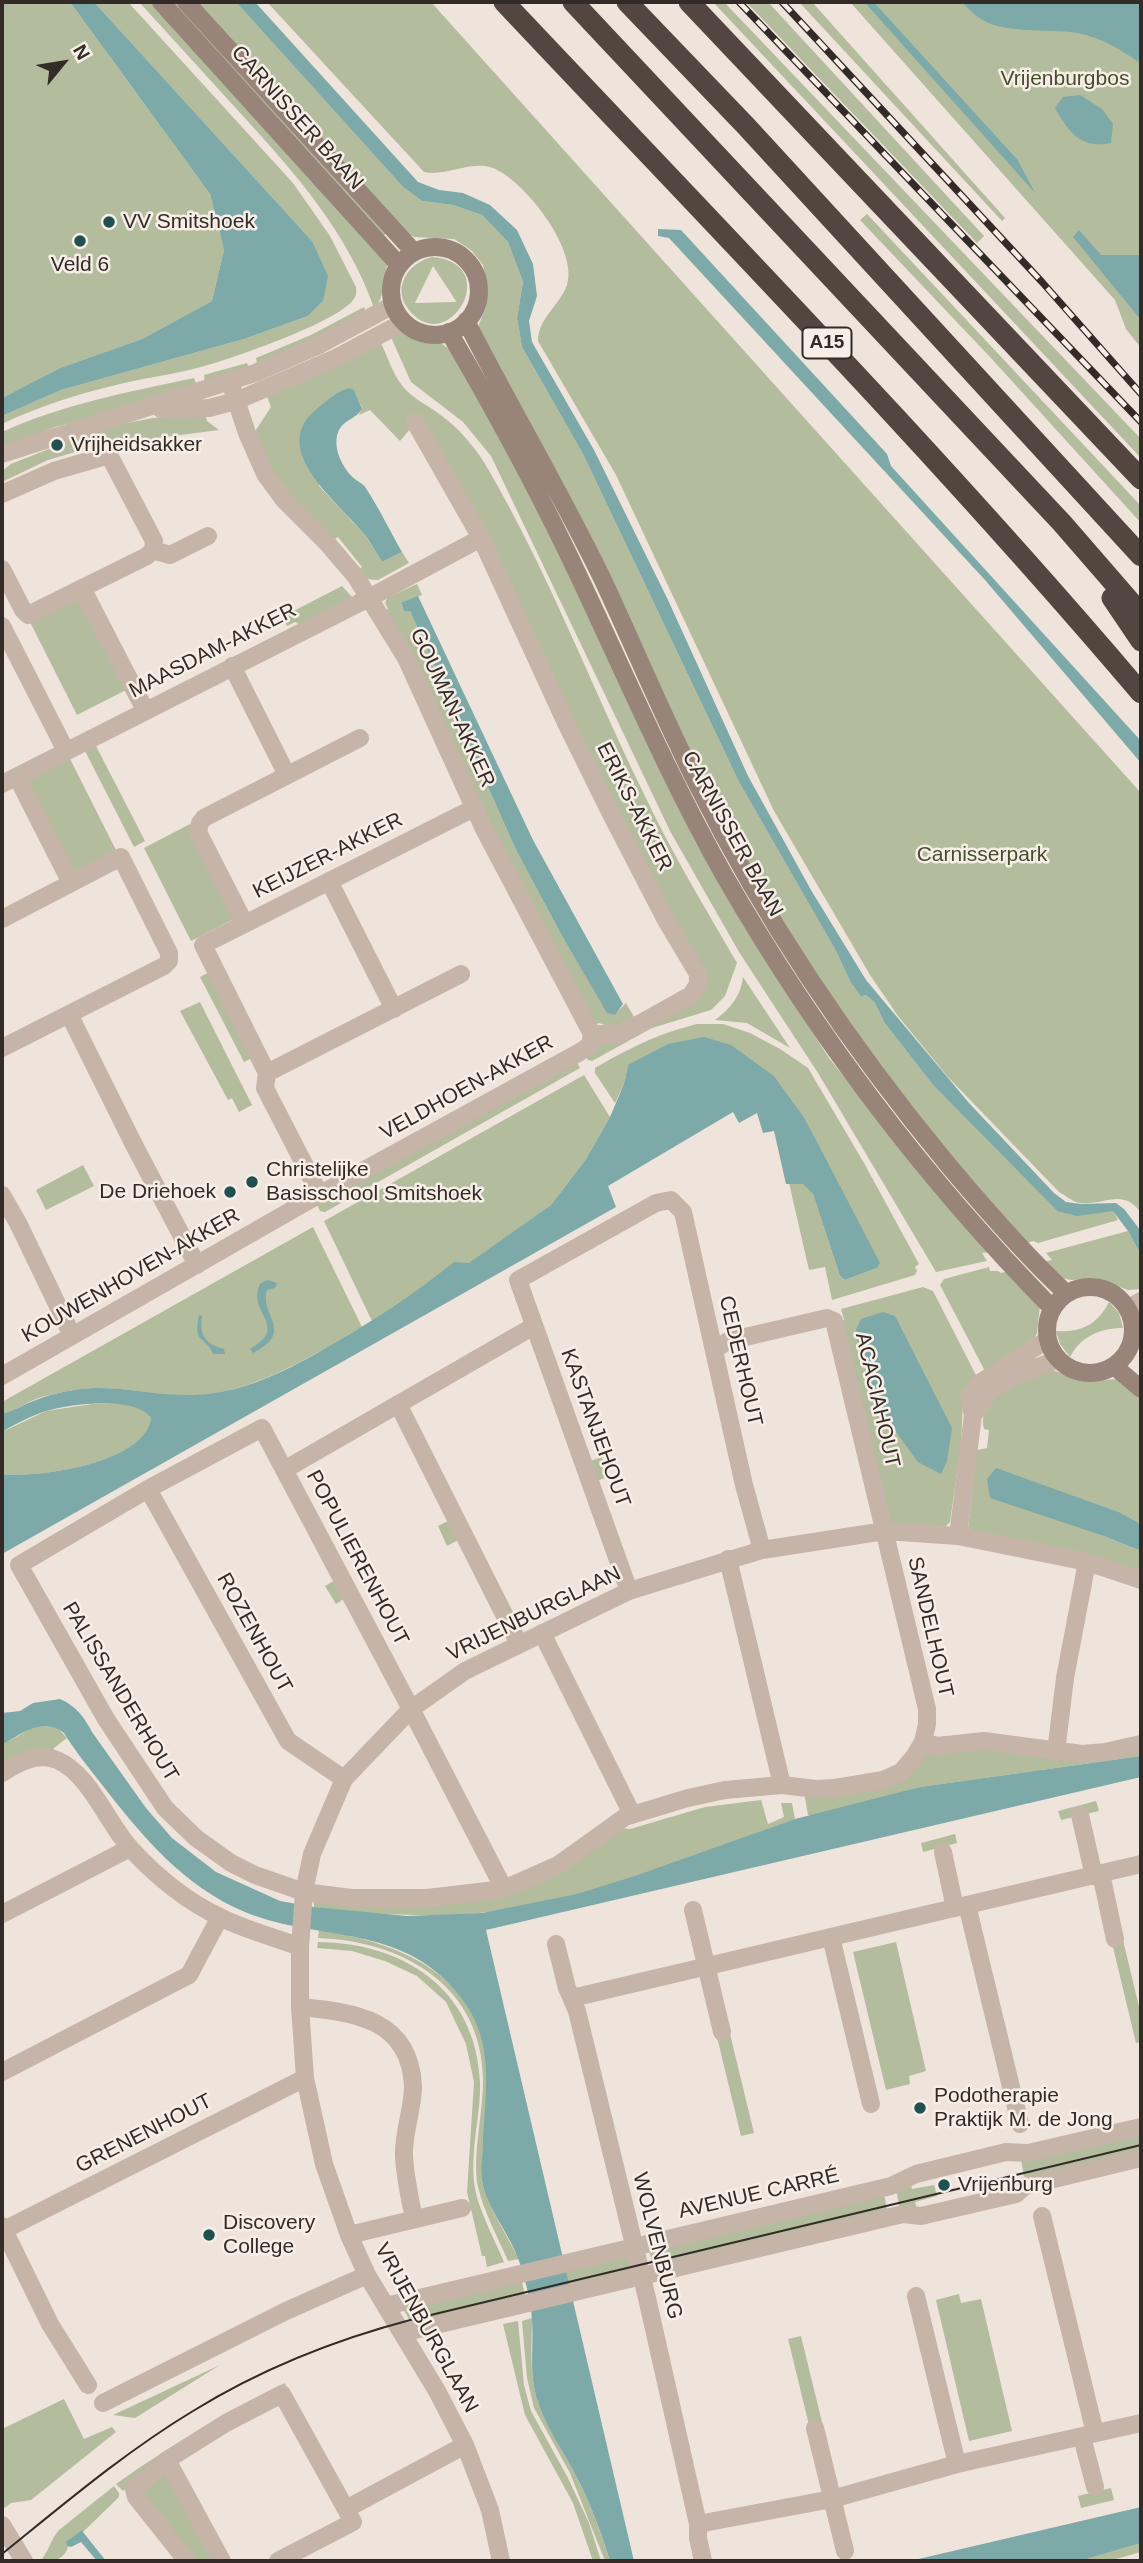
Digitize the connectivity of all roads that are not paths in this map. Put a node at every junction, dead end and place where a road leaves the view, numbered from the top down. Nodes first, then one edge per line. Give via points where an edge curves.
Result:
1 (161, 2) edge
2 (186, 2) edge
3 (504, 2) edge
4 (573, 2) edge
5 (627, 2) edge
6 (690, 2) edge
7 (414, 252) junction
8 (399, 265) junction
9 (393, 305) junction
10 (466, 321) junction
11 (404, 322) junction
12 (449, 332) junction
13 (230, 382) junction
14 (236, 401) junction
15 (144, 410) junction
16 (415, 422) dead end
17 (23, 448) junction
18 (2, 454) edge
19 (2, 462) edge
20 (1141, 480) edge
21 (2, 494) edge
22 (1062, 523) junction
23 (208, 536) dead end
24 (481, 538) junction
25 (153, 550) junction
26 (1141, 556) edge
27 (2, 569) edge
28 (82, 588) junction
29 (369, 598) junction
30 (1141, 614) edge
31 (2, 626) edge
32 (1141, 641) edge
33 (232, 666) junction
34 (1141, 692) edge
35 (145, 710) junction
36 (360, 738) dead end
37 (72, 748) junction
38 (287, 775) junction
39 (9, 780) edge
40 (474, 808) junction
41 (329, 881) junction
42 (71, 883) junction
43 (2, 919) edge
44 (245, 924) junction
45 (461, 974) dead end
46 (394, 1009) junction
47 (69, 1014) junction
48 (592, 1034) junction
49 (2, 1048) edge
50 (267, 1073) junction
51 (2, 1195) edge
52 (320, 1195) junction
53 (656, 1203) joint
54 (197, 1265) junction
55 (1066, 1293) junction
56 (1135, 1305) edge
57 (1052, 1308) junction
58 (534, 1326) junction
59 (72, 1335) junction
60 (1047, 1340) junction
61 (714, 1350) junction
62 (1128, 1351) junction
63 (1058, 1359) junction
64 (1141, 1364) edge
65 (1114, 1366) junction
66 (2, 1376) edge
67 (1141, 1389) edge
68 (398, 1404) junction
69 (972, 1415) junction
70 (285, 1470) junction
71 (148, 1489) junction
72 (885, 1531) junction
73 (958, 1536) junction
74 (762, 1550) junction
75 (728, 1559) junction
76 (1087, 1562) junction
77 (1141, 1580) edge
78 (629, 1591) junction
79 (542, 1633) junction
80 (519, 1644) junction
81 (411, 1709) junction
82 (923, 1742) junction
83 (1141, 1744) edge
84 (1056, 1752) junction
85 (2, 1773) edge
86 (344, 1779) junction
87 (782, 1785) junction
88 (632, 1814) junction
89 (1080, 1815) dead end
90 (130, 1848) junction
91 (943, 1852) dead end
92 (1141, 1864) edge
93 (1098, 1875) junction
94 (504, 1889) junction
95 (304, 1898) junction
96 (961, 1906) junction
97 (692, 1910) dead end
98 (2, 1914) edge
99 (220, 1917) junction
100 (831, 1937) junction
101 (1115, 1940) dead end
102 (556, 1944) dead end
103 (300, 1947) junction
104 (706, 1965) junction
105 (572, 1998) junction
106 (300, 2007) junction
107 (722, 2032) dead end
108 (2, 2072) edge
109 (304, 2078) junction
110 (871, 2104) dead end
111 (1020, 2124) dead end
112 (1141, 2126) edge
113 (1141, 2158) edge
114 (462, 2208) dead end
115 (1042, 2216) dead end
116 (414, 2219) junction
117 (3, 2228) edge
118 (349, 2235) junction
119 (634, 2246) junction
120 (367, 2274) junction
121 (641, 2276) junction
122 (916, 2296) dead end
123 (386, 2306) junction
124 (402, 2333) junction
125 (88, 2385) dead end
126 (103, 2403) dead end
127 (1141, 2423) edge
128 (815, 2428) dead end
129 (1088, 2435) junction
130 (465, 2445) junction
131 (167, 2460) junction
132 (957, 2464) junction
133 (1095, 2487) dead end
134 (832, 2499) junction
135 (346, 2509) junction
136 (698, 2524) junction
137 (2, 2525) edge
138 (845, 2551) dead end
139 (24, 2561) edge
140 (187, 2561) edge
141 (222, 2561) edge
142 (278, 2561) edge
143 (501, 2561) edge
144 (703, 2561) edge

1 - 8 main road, CARNISSER BAAN
2 - 7 main road, CARNISSER BAAN
3 - 34 highway, A15 via 914,436
4 - 22 highway, A15
5 - 26 highway
6 - 20 highway
7 - 8 main road
7 - 10 main road via 447,248 473,269 477,302
8 - 9 main road via 391,284
9 - 11 main road
9 - 13 street via 317,346
10 - 12 main road
10 - 55 main road, CARNISSER BAAN via 601,576 698,786 794,955 922,1133 982,1205
11 - 12 main road via 425,333
11 - 14 street via 336,358
12 - 57 main road, CARNISSER BAAN via 550,516 682,796 786,976 850,1070 963,1214
13 - 14 street, GOUMAN-AKKER
13 - 15 street
14 - 15 street via 209,408
14 - 29 street, GOUMAN-AKKER via 265,474 356,577
15 - 17 street
16 - 24 street, ERIKS-AKKER
17 - 18 street
17 - 19 street
21 - 25 street via 54,471 109,455 154,541
22 - 30 highway, A15
22 - 32 highway, A15
23 - 25 street via 170,555
24 - 29 street
24 - 48 street, ERIKS-AKKER via 599,790 698,974 691,995 633,1028 621,1034
25 - 28 street
27 - 28 street via 28,615
28 - 35 street
29 - 33 street, MAASDAM-AKKER
29 - 40 street, GOUMAN-AKKER via 407,658
31 - 37 street
33 - 35 street, MAASDAM-AKKER
33 - 38 street
35 - 37 street, MAASDAM-AKKER
36 - 38 street
37 - 39 street, MAASDAM-AKKER
38 - 44 street via 200,823 198,832
39 - 42 street
40 - 41 street, KEIJZER-AKKER
40 - 48 street, GOUMAN-AKKER
41 - 44 street, KEIJZER-AKKER
41 - 46 street
42 - 43 street
42 - 47 street via 121,857 169,961
44 - 50 street, KEIJZER-AKKER via 203,945
45 - 46 street
46 - 50 street
47 - 49 street
47 - 54 street
48 - 52 street, VELDHOEN-AKKER via 590,1045 580,1052
50 - 52 street via 265,1087
51 - 59 street
52 - 54 street, KOUWENHOVEN-AKKER
53 - 58 street, KASTANJEHOUT via 518,1280
53 - 61 street, CEDERHOUT via 671,1200 683,1212
54 - 59 street, KOUWENHOVEN-AKKER
55 - 56 main road via 1085,1286 1105,1289
55 - 57 main road
56 - 62 main road
57 - 60 main road
58 - 68 street
58 - 78 street, KASTANJEHOUT
59 - 66 street, KOUWENHOVEN-AKKER
60 - 63 main road
60 - 69 street via 981,1382 969,1398
61 - 72 street, ACACIAHOUT via 728,1340 827,1318 834,1321
61 - 74 street, CEDERHOUT
62 - 64 main road
62 - 65 main road
63 - 65 main road via 1084,1373
63 - 69 street via 991,1390
65 - 67 main road
68 - 70 street
68 - 80 street
69 - 73 street
70 - 71 street, POPULIERENHOUT via 262,1429
70 - 81 street, POPULIERENHOUT
71 - 86 street, ROZENHOUT via 288,1741
71 - 95 street, PALISSANDERHOUT via 19,1564 106,1719 165,1808 195,1839 231,1863
72 - 73 street, VRIJENBURGLAAN
72 - 74 street, VRIJENBURGLAAN
72 - 82 street, SANDELHOUT via 927,1709
73 - 76 street, VRIJENBURGLAAN
74 - 75 street, VRIJENBURGLAAN
75 - 78 street, VRIJENBURGLAAN
75 - 87 street
76 - 77 street, VRIJENBURGLAAN
76 - 84 street
78 - 79 street, VRIJENBURGLAAN
79 - 80 street, VRIJENBURGLAAN
79 - 88 street
80 - 81 street, VRIJENBURGLAAN via 465,1671
81 - 86 street, VRIJENBURGLAAN
81 - 94 street, POPULIERENHOUT
82 - 84 street via 984,1741
82 - 87 street, SANDELHOUT via 901,1772 883,1780 816,1789
83 - 84 street via 1105,1752
85 - 90 street via 22,1761 55,1759 75,1771
86 - 95 street, VRIJENBURGLAAN via 312,1854
87 - 88 street, SANDELHOUT via 725,1790
88 - 94 street, SANDELHOUT via 558,1865
89 - 93 street
90 - 98 street
90 - 99 street via 170,1886
91 - 96 street
92 - 93 street
93 - 96 street
93 - 101 street
94 - 95 street, SANDELHOUT via 427,1898
95 - 103 street, VRIJENBURGLAAN
96 - 100 street
96 - 111 street
97 - 104 street
99 - 103 street
99 - 108 street via 190,1975
100 - 104 street
100 - 110 street
102 - 105 street, WOLVENBURG
103 - 106 street, VRIJENBURGLAAN
104 - 105 street
104 - 107 street
105 - 119 street, WOLVENBURG
106 - 109 street, VRIJENBURGLAAN
106 - 116 street via 344,2011 379,2024 396,2036 407,2053 413,2087 404,2154
109 - 117 street, GRENENHOUT
109 - 118 street, VRIJENBURGLAAN via 324,2164
112 - 119 street, AVENUE CARRÉ via 1028,2153 1006,2152 916,2174 891,2186
113 - 121 street via 1025,2186 1016,2194 921,2216 897,2215
114 - 116 street
115 - 129 street
116 - 118 street
117 - 125 street via 50,2324
118 - 120 street, VRIJENBURGLAAN
119 - 121 street, WOLVENBURG
119 - 123 street, AVENUE CARRÉ
120 - 123 street, VRIJENBURGLAAN
120 - 126 street
121 - 124 street
121 - 136 street, WOLVENBURG
122 - 132 street
123 - 124 street, VRIJENBURGLAAN
124 - 130 street, VRIJENBURGLAAN
127 - 129 street
128 - 134 street
129 - 132 street
129 - 133 street
130 - 135 street
130 - 143 street, VRIJENBURGLAAN via 489,2510
131 - 135 street via 282,2395
131 - 140 street via 135,2489 136,2497
131 - 141 street
132 - 134 street
134 - 136 street
134 - 138 street
135 - 142 street via 353,2522
136 - 144 street, WOLVENBURG
137 - 139 street

